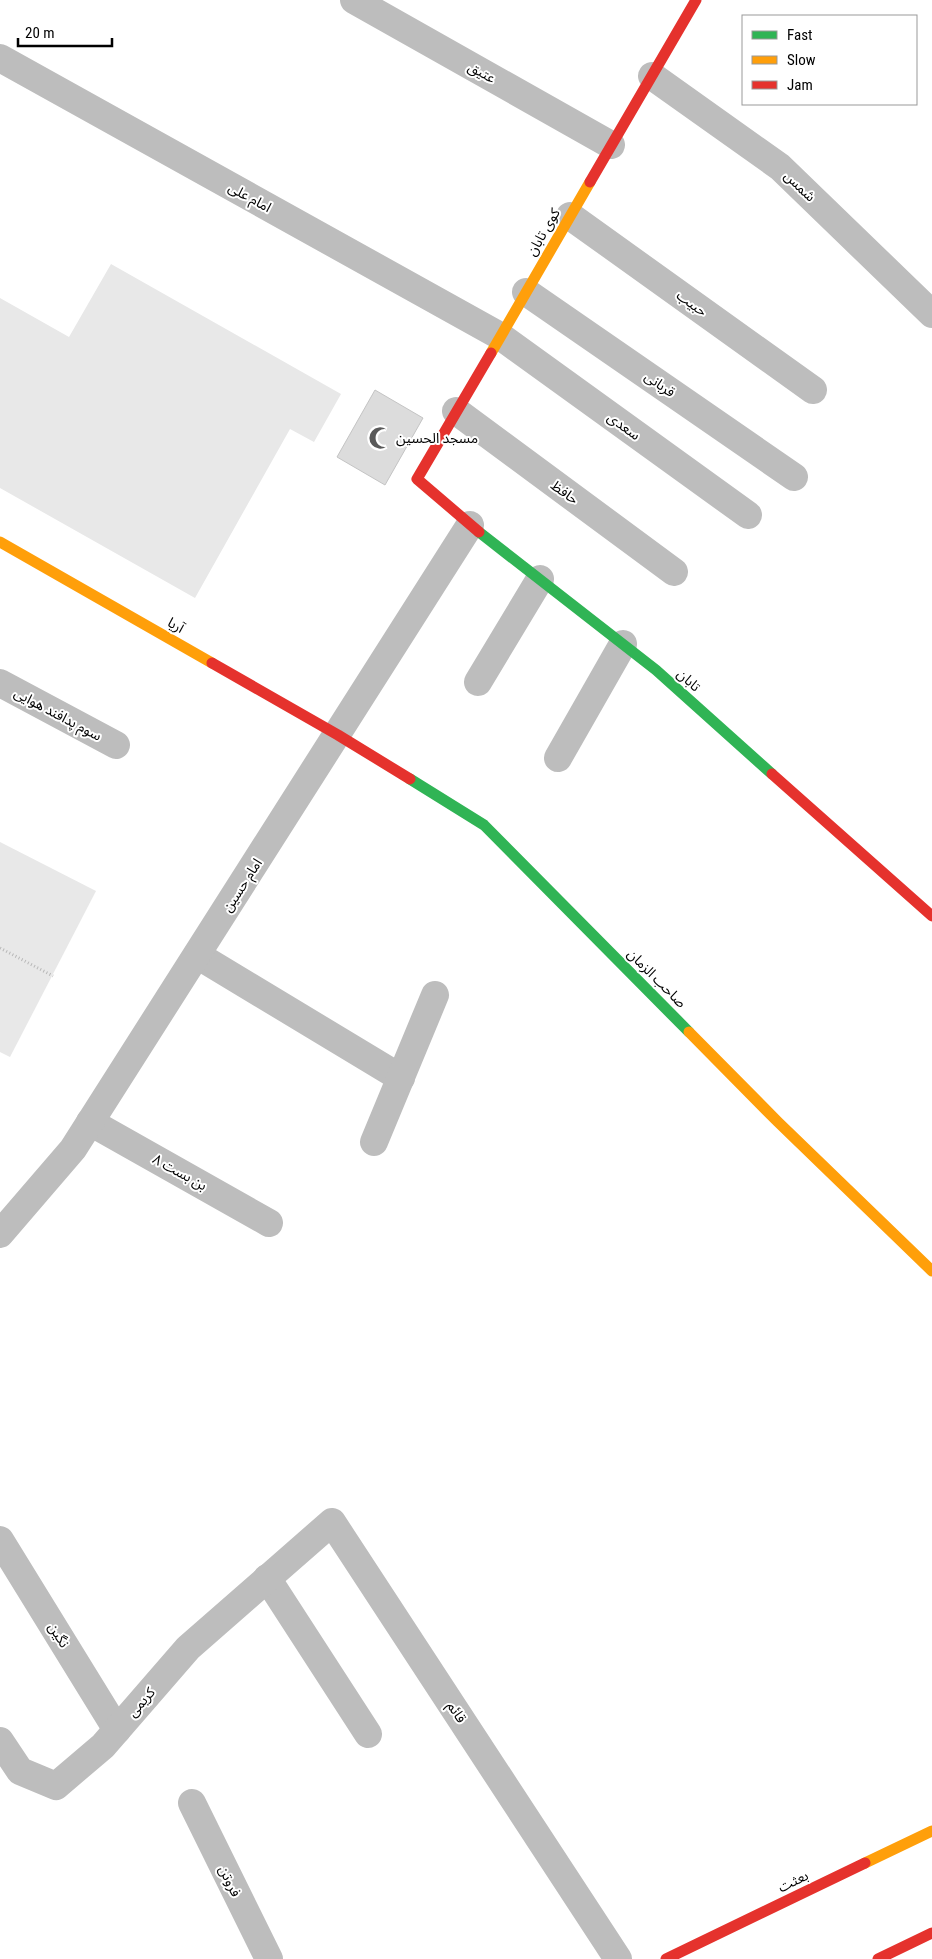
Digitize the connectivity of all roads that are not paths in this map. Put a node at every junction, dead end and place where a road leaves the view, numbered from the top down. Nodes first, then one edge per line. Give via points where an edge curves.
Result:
1 (354, 0) edge
2 (696, 0) edge
3 (0, 58) edge
4 (652, 76) junction
5 (611, 145) junction
6 (570, 216) junction
7 (526, 292) junction
8 (932, 314) edge
9 (500, 336) junction
10 (813, 390) dead end
11 (456, 411) junction
12 (794, 477) dead end
13 (416, 479) joint
14 (748, 515) dead end
15 (470, 525) junction
16 (0, 542) edge
17 (674, 572) dead end
18 (540, 579) junction
19 (623, 644) junction
20 (478, 682) dead end
21 (0, 683) edge
22 (338, 735) junction
23 (116, 745) dead end
24 (558, 758) dead end
25 (932, 916) edge
26 (197, 955) junction
27 (435, 995) dead end
28 (401, 1078) junction
29 (90, 1122) junction
30 (374, 1142) dead end
31 (269, 1223) dead end
32 (0, 1234) edge
33 (932, 1271) edge
34 (0, 1540) edge
35 (274, 1572) junction
36 (117, 1730) junction
37 (368, 1734) dead end
38 (0, 1741) edge
39 (192, 1803) dead end
40 (932, 1831) edge
41 (932, 1933) edge
42 (269, 1959) edge
43 (618, 1959) edge
44 (666, 1959) edge
45 (878, 1959) edge

1 - 5 street, عتیق
2 - 4 street, کوی تابان
3 - 9 street, امام علی
4 - 5 street, کوی تابان
4 - 8 street, شمس via 780,167
5 - 6 street, کوی تابان
6 - 7 street, کوی تابان
6 - 10 street, حبیب
7 - 9 street, کوی تابان
7 - 12 street, قربانی
9 - 11 street, کوی تابان
9 - 14 street, سعدی
11 - 13 street, کوی تابان
11 - 17 street, حافظ
13 - 15 street, تابان
15 - 18 street, تابان
15 - 22 street, امام حسین
16 - 22 street, آریا
18 - 19 street, تابان
18 - 20 street
19 - 24 street
19 - 25 street, تابان
21 - 23 street, سوم پدافند هوایی
22 - 26 street, امام حسین
22 - 33 street, صاحب الزمان via 484,825 778,1122
26 - 28 street
26 - 29 street, امام حسین
27 - 28 street
28 - 30 street
29 - 31 street, بن بست ۸
29 - 32 street, امام حسین via 73,1149
34 - 36 street, نگین
35 - 36 street, کریمی via 188,1648
35 - 37 street
35 - 43 street, قائم via 332,1522
36 - 38 street, کریمی via 56,1786 20,1772
39 - 42 street, فروتن
40 - 44 street, بعثت
41 - 45 street

